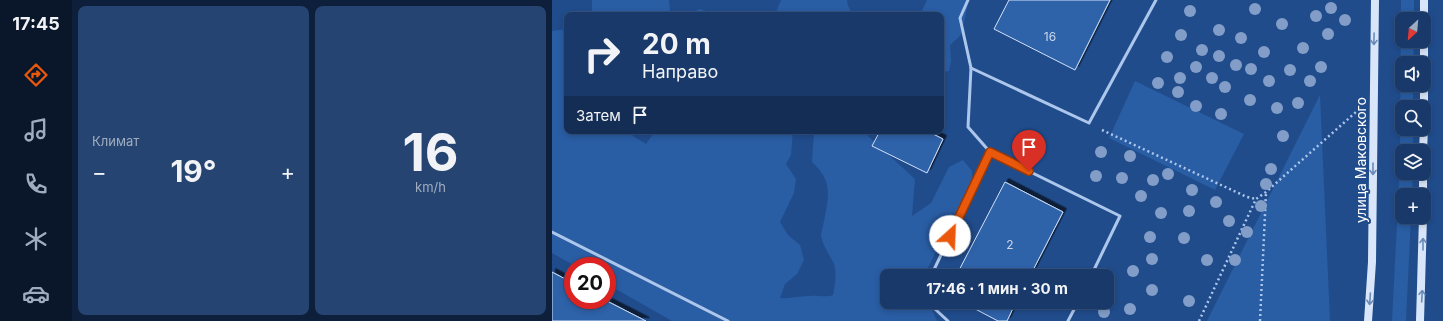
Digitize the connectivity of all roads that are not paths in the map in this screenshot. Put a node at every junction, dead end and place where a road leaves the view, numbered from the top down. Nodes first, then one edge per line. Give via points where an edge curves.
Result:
1 (968, 0) edge
2 (1156, 0) edge
3 (1375, 0) edge
4 (1424, 0) edge
5 (1424, 12) edge
6 (971, 68) junction
7 (990, 152) junction
8 (1423, 224) edge
9 (552, 232) edge
10 (934, 269) edge
11 (1094, 269) edge
12 (935, 309) edge
13 (1074, 309) edge
14 (728, 321) edge
15 (948, 321) edge
16 (1068, 321) edge
17 (1368, 321) edge
18 (1420, 321) edge

1 - 6 lane via 960,18
2 - 6 lane via 1089,123
3 -> 17 main road, улица Маковского via 1372,262
4 - 5 main road
6 - 7 lane via 968,127
7 - 10 lane
7 - 11 lane via 1120,216
18 -> 8 main road
9 - 14 lane
12 - 15 lane
13 - 16 lane

